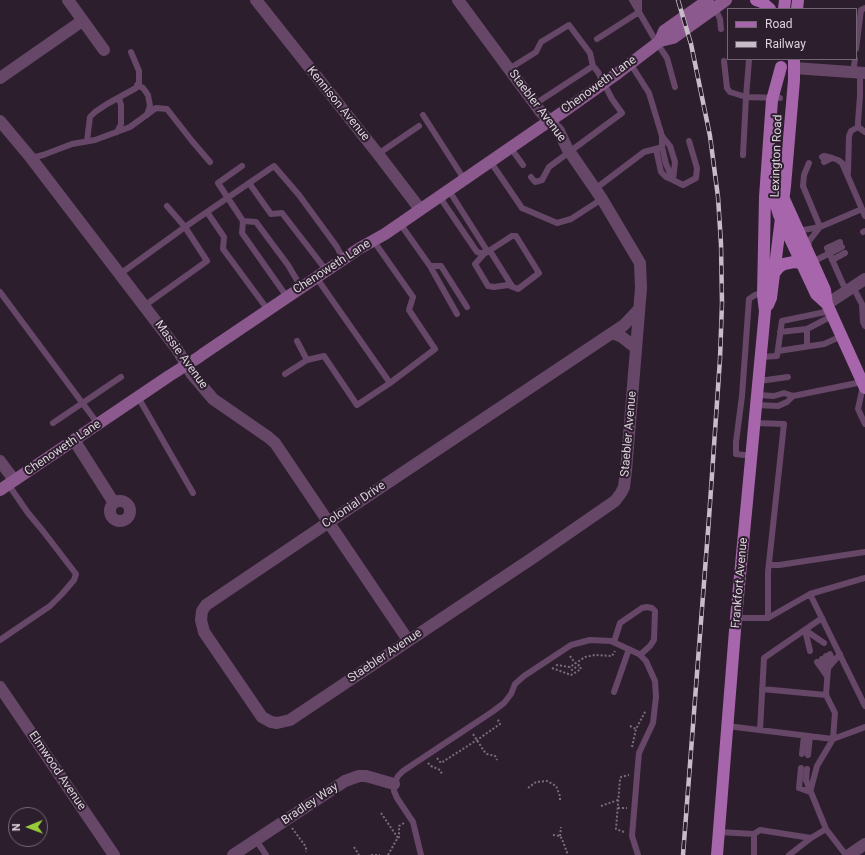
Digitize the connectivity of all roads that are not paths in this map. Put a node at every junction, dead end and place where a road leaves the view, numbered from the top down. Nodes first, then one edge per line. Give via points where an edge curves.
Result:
1 (68, 0) edge
2 (256, 0) edge
3 (458, 0) edge
4 (632, 0) edge
5 (639, 0) edge
6 (726, 0) edge
7 (756, 0) edge
8 (712, 4) edge
9 (769, 8) edge
10 (865, 8) edge
11 (639, 12) junction
12 (82, 21) junction
13 (721, 29) dead end
14 (597, 39) dead end
15 (857, 41) edge
16 (658, 42) junction
17 (104, 50) dead end
18 (131, 52) dead end
19 (749, 60) dead end
20 (855, 60) edge
21 (724, 61) dead end
22 (630, 63) junction
23 (781, 63) edge
24 (794, 63) edge
25 (593, 66) junction
26 (510, 69) junction
27 (859, 73) edge
28 (0, 78) edge
29 (604, 83) junction
30 (137, 85) junction
31 (675, 86) dead end
32 (746, 97) junction
33 (119, 98) junction
34 (776, 98) junction
35 (862, 98) edge
36 (535, 104) junction
37 (147, 115) junction
38 (423, 115) dead end
39 (550, 121) junction
40 (0, 122) edge
41 (419, 126) dead end
42 (858, 127) junction
43 (117, 132) junction
44 (865, 132) edge
45 (662, 136) junction
46 (87, 141) junction
47 (689, 141) dead end
48 (510, 147) junction
49 (659, 148) junction
50 (570, 152) junction
51 (378, 154) junction
52 (743, 155) dead end
53 (31, 158) junction
54 (835, 159) junction
55 (490, 161) junction
56 (210, 162) dead end
57 (523, 165) dead end
58 (242, 166) dead end
59 (811, 167) dead end
60 (531, 177) dead end
61 (848, 177) junction
62 (464, 179) junction
63 (673, 180) junction
64 (249, 183) junction
65 (443, 193) junction
66 (598, 194) junction
67 (228, 198) junction
68 (784, 199) junction
69 (166, 206) dead end
70 (420, 209) junction
71 (862, 209) junction
72 (207, 212) junction
73 (865, 216) edge
74 (781, 220) junction
75 (243, 221) junction
76 (399, 222) junction
77 (185, 227) junction
78 (820, 227) junction
79 (798, 231) junction
80 (373, 240) junction
81 (487, 252) junction
82 (830, 253) junction
83 (344, 259) junction
84 (807, 259) junction
85 (832, 260) junction
86 (430, 266) junction
87 (326, 270) junction
88 (120, 274) junction
89 (773, 275) junction
90 (316, 277) junction
91 (865, 278) edge
92 (512, 286) junction
93 (301, 287) junction
94 (849, 289) junction
95 (0, 292) edge
96 (763, 293) junction
97 (287, 297) junction
98 (144, 306) junction
99 (467, 307) dead end
100 (268, 310) junction
101 (639, 310) junction
102 (830, 310) junction
103 (765, 312) junction
104 (457, 314) dead end
105 (864, 314) edge
106 (807, 330) junction
107 (780, 332) junction
108 (612, 333) junction
109 (842, 336) junction
110 (297, 341) dead end
111 (807, 346) junction
112 (636, 348) junction
113 (778, 351) junction
114 (761, 357) junction
115 (307, 360) junction
116 (186, 366) junction
117 (285, 374) dead end
118 (122, 377) dead end
119 (788, 377) dead end
120 (759, 381) junction
121 (390, 383) junction
122 (864, 385) edge
123 (793, 396) junction
124 (138, 397) junction
125 (757, 400) junction
126 (83, 403) junction
127 (53, 423) dead end
128 (755, 423) junction
129 (98, 424) junction
130 (865, 424) edge
131 (74, 440) junction
132 (752, 456) junction
133 (0, 461) edge
134 (8, 484) edge
135 (194, 493) dead end
136 (114, 503) dead end
137 (328, 522) junction
138 (865, 552) edge
139 (769, 565) junction
140 (865, 578) edge
141 (810, 594) junction
142 (736, 618) junction
143 (768, 618) junction
144 (822, 618) junction
145 (805, 630) junction
146 (0, 640) edge
147 (408, 640) junction
148 (614, 642) junction
149 (629, 649) junction
150 (840, 654) junction
151 (640, 655) junction
152 (830, 668) junction
153 (0, 687) edge
154 (762, 689) junction
155 (614, 692) dead end
156 (826, 695) junction
157 (865, 706) edge
158 (262, 717) joint
159 (728, 726) junction
160 (865, 727) edge
161 (760, 730) junction
162 (807, 736) junction
163 (833, 739) junction
164 (805, 754) dead end
165 (804, 768) dead end
166 (394, 784) junction
167 (810, 792) junction
168 (826, 829) junction
169 (719, 832) junction
170 (754, 834) junction
171 (811, 838) junction
172 (256, 840) junction
173 (865, 844) edge
174 (114, 855) edge
175 (233, 855) edge
176 (266, 855) edge
177 (421, 855) edge
178 (638, 855) edge
179 (717, 855) edge
180 (754, 855) edge
181 (789, 855) edge
182 (847, 855) edge

1 - 12 street
2 - 51 street, Kennison Avenue
3 - 26 street, Staebler Avenue
4 - 11 lane
5 - 11 lane
6 - 8 main road, Chenoweth Lane
7 - 9 main road
8 - 13 lane via 720,19
8 - 16 main road, Chenoweth Lane via 673,38
10 - 15 lane via 861,10
11 - 14 lane
11 - 16 lane
12 - 17 street
12 - 28 street
16 - 22 main road, Chenoweth Lane
16 - 31 lane via 667,58
18 - 30 lane via 139,71
19 - 32 lane
20 - 27 lane
21 - 32 lane via 727,88 730,92
22 - 29 main road, Chenoweth Lane
22 - 45 lane via 649,93
23 - 34 main road, Frankfort Avenue
24 - 27 street
24 - 68 main road, Frankfort Avenue
25 - 26 lane via 590,54 569,25 541,42 536,52
25 - 29 lane
25 - 36 lane
26 - 36 street, Staebler Avenue
27 - 35 lane
29 - 39 main road, Chenoweth Lane
29 - 50 lane via 622,112
30 - 33 lane
30 - 37 lane via 148,95 150,106
32 - 34 lane
32 - 52 lane
33 - 43 lane via 121,124
33 - 46 lane via 95,112 90,118
34 - 74 main road, Lexington Road via 773,194
34 - 96 main road, Frankfort Avenue via 767,167
35 - 42 lane
36 - 39 street, Staebler Avenue
37 - 43 lane via 130,127
37 - 56 lane via 156,108 167,109
38 - 62 lane
39 - 48 main road, Chenoweth Lane
39 - 50 street, Staebler Avenue via 559,131
40 - 53 street, Massie Avenue
41 - 51 lane
42 - 44 lane
42 - 61 lane via 849,136
43 - 46 lane
45 - 49 lane
45 - 63 lane via 670,146 675,162
46 - 53 lane
47 - 63 lane via 697,168 696,178 683,185
48 - 55 main road, Chenoweth Lane
48 - 57 lane
49 - 63 lane
49 - 66 lane via 644,152
50 - 60 lane via 549,167 542,180 535,182
50 - 66 street, Staebler Avenue
51 - 70 street, Kennison Avenue
53 - 88 street, Massie Avenue
54 - 54 lane via 824,161 824,156
54 - 61 lane via 842,163
55 - 62 main road, Chenoweth Lane
55 - 66 lane via 522,208 557,222 571,219
58 - 67 lane via 218,183
59 - 78 lane via 804,175 803,186
61 - 71 lane
62 - 65 main road, Chenoweth Lane
64 - 67 lane
64 - 83 lane via 274,166 299,195
64 - 87 lane via 271,214 282,213
65 - 70 main road, Chenoweth Lane
65 - 81 lane
65 - 81 lane via 477,252
66 - 101 street, Staebler Avenue via 640,262
67 - 72 lane
67 - 75 lane
68 - 74 main road, Frankfort Avenue
68 - 79 main road, Lexington Road
69 - 77 lane
70 - 76 main road, Chenoweth Lane
71 - 73 lane
71 - 78 lane
72 - 77 lane
72 - 100 lane via 224,237 223,249
74 - 84 main road, Lexington Road
74 - 89 main road, Frankfort Avenue
75 - 93 lane via 256,222
75 - 97 lane via 242,233
76 - 80 main road, Chenoweth Lane
76 - 86 lane
77 - 88 lane
77 - 98 lane via 208,261
78 - 79 lane
78 - 84 lane via 809,241
79 - 84 main road, Lexington Road
80 - 83 main road, Chenoweth Lane
80 - 121 lane via 413,297 409,310 435,350
81 - 92 lane
81 - 92 lane via 475,264 488,286
81 - 92 lane via 516,236 539,273 518,289
82 - 84 lane
82 - 85 lane
82 - 85 lane via 827,248 842,248
83 - 87 main road, Chenoweth Lane
84 - 89 main road via 784,264
84 - 102 main road, Lexington Road via 816,294
85 - 94 lane
86 - 99 lane via 441,266
86 - 104 lane
87 - 90 main road, Chenoweth Lane
88 - 98 street, Massie Avenue
89 - 103 main road, Frankfort Avenue via 771,298
90 - 93 main road, Chenoweth Lane
90 - 121 lane
91 - 94 street
93 - 97 main road, Chenoweth Lane
94 - 102 street
94 - 105 lane
95 - 126 lane
96 - 103 main road, Frankfort Avenue
96 - 132 lane via 749,299 736,442 736,454
97 - 100 main road, Chenoweth Lane
98 - 116 street, Massie Avenue via 177,349
100 - 116 main road, Chenoweth Lane
101 - 108 street, Colonial Drive
101 - 112 street, Staebler Avenue
102 - 106 lane
102 - 107 lane via 782,321
102 - 109 main road, Lexington Road
103 - 114 main road, Frankfort Avenue
106 - 107 lane
106 - 111 lane
107 - 113 lane
108 - 112 street
108 - 137 street, Colonial Drive
109 - 111 lane via 824,344
109 - 122 main road, Lexington Road
110 - 115 lane
111 - 113 lane
112 - 147 street, Staebler Avenue via 624,487 615,501
113 - 114 lane via 777,356
114 - 120 main road, Frankfort Avenue
115 - 117 lane
115 - 121 lane via 324,356 357,405
116 - 124 main road, Chenoweth Lane
116 - 137 street, Massie Avenue via 213,399 275,443
118 - 126 lane
119 - 120 lane
120 - 125 main road, Frankfort Avenue
122 - 123 lane
122 - 130 lane via 858,410
123 - 125 lane via 784,393
123 - 125 lane via 778,406
124 - 129 main road, Chenoweth Lane
124 - 135 lane
125 - 128 main road, Frankfort Avenue
126 - 127 lane
126 - 129 lane
128 - 132 main road, Frankfort Avenue
128 - 139 lane via 784,424
129 - 131 main road, Chenoweth Lane
131 - 134 main road, Chenoweth Lane
131 - 136 street
132 - 142 main road, Frankfort Avenue
133 - 134 street
134 - 146 lane via 76,574 74,580 50,606
137 - 147 street, Massie Avenue
137 - 158 street, Colonial Drive via 212,600 202,611 204,632
138 - 139 lane
139 - 143 lane
140 - 141 lane
141 - 143 lane
141 - 144 lane
142 - 143 lane
142 - 159 main road, Frankfort Avenue
144 - 145 lane
144 - 150 lane
145 - 145 lane via 817,647
145 - 154 lane via 764,658
147 - 158 street, Staebler Avenue via 290,720 277,723
148 - 149 lane
148 - 151 lane via 620,623 642,608 652,608 655,611 654,640
148 - 166 lane via 590,640 571,646 524,676 515,684 504,703 403,770
149 - 151 lane
149 - 155 lane
150 - 152 lane
150 - 157 lane
151 - 178 lane via 646,661 655,681 656,697 653,723 639,753 632,836
152 - 152 lane via 824,658
152 - 156 lane
153 - 174 street, Elmwood Avenue
154 - 156 lane
154 - 161 lane
156 - 163 lane via 835,714
159 - 161 lane
159 - 169 main road, Frankfort Avenue
160 - 163 lane
161 - 162 lane
162 - 163 lane
162 - 164 lane
163 - 167 lane via 817,766
165 - 167 lane
166 - 172 street, Bradley Way via 366,776 345,781
166 - 177 lane via 397,798 413,822
167 - 168 lane
168 - 171 lane
168 - 182 lane
169 - 170 lane
169 - 179 main road, Frankfort Avenue
170 - 171 lane via 760,830
170 - 180 lane
171 - 181 lane
172 - 175 street, Bradley Way
172 - 176 lane
173 - 182 street

